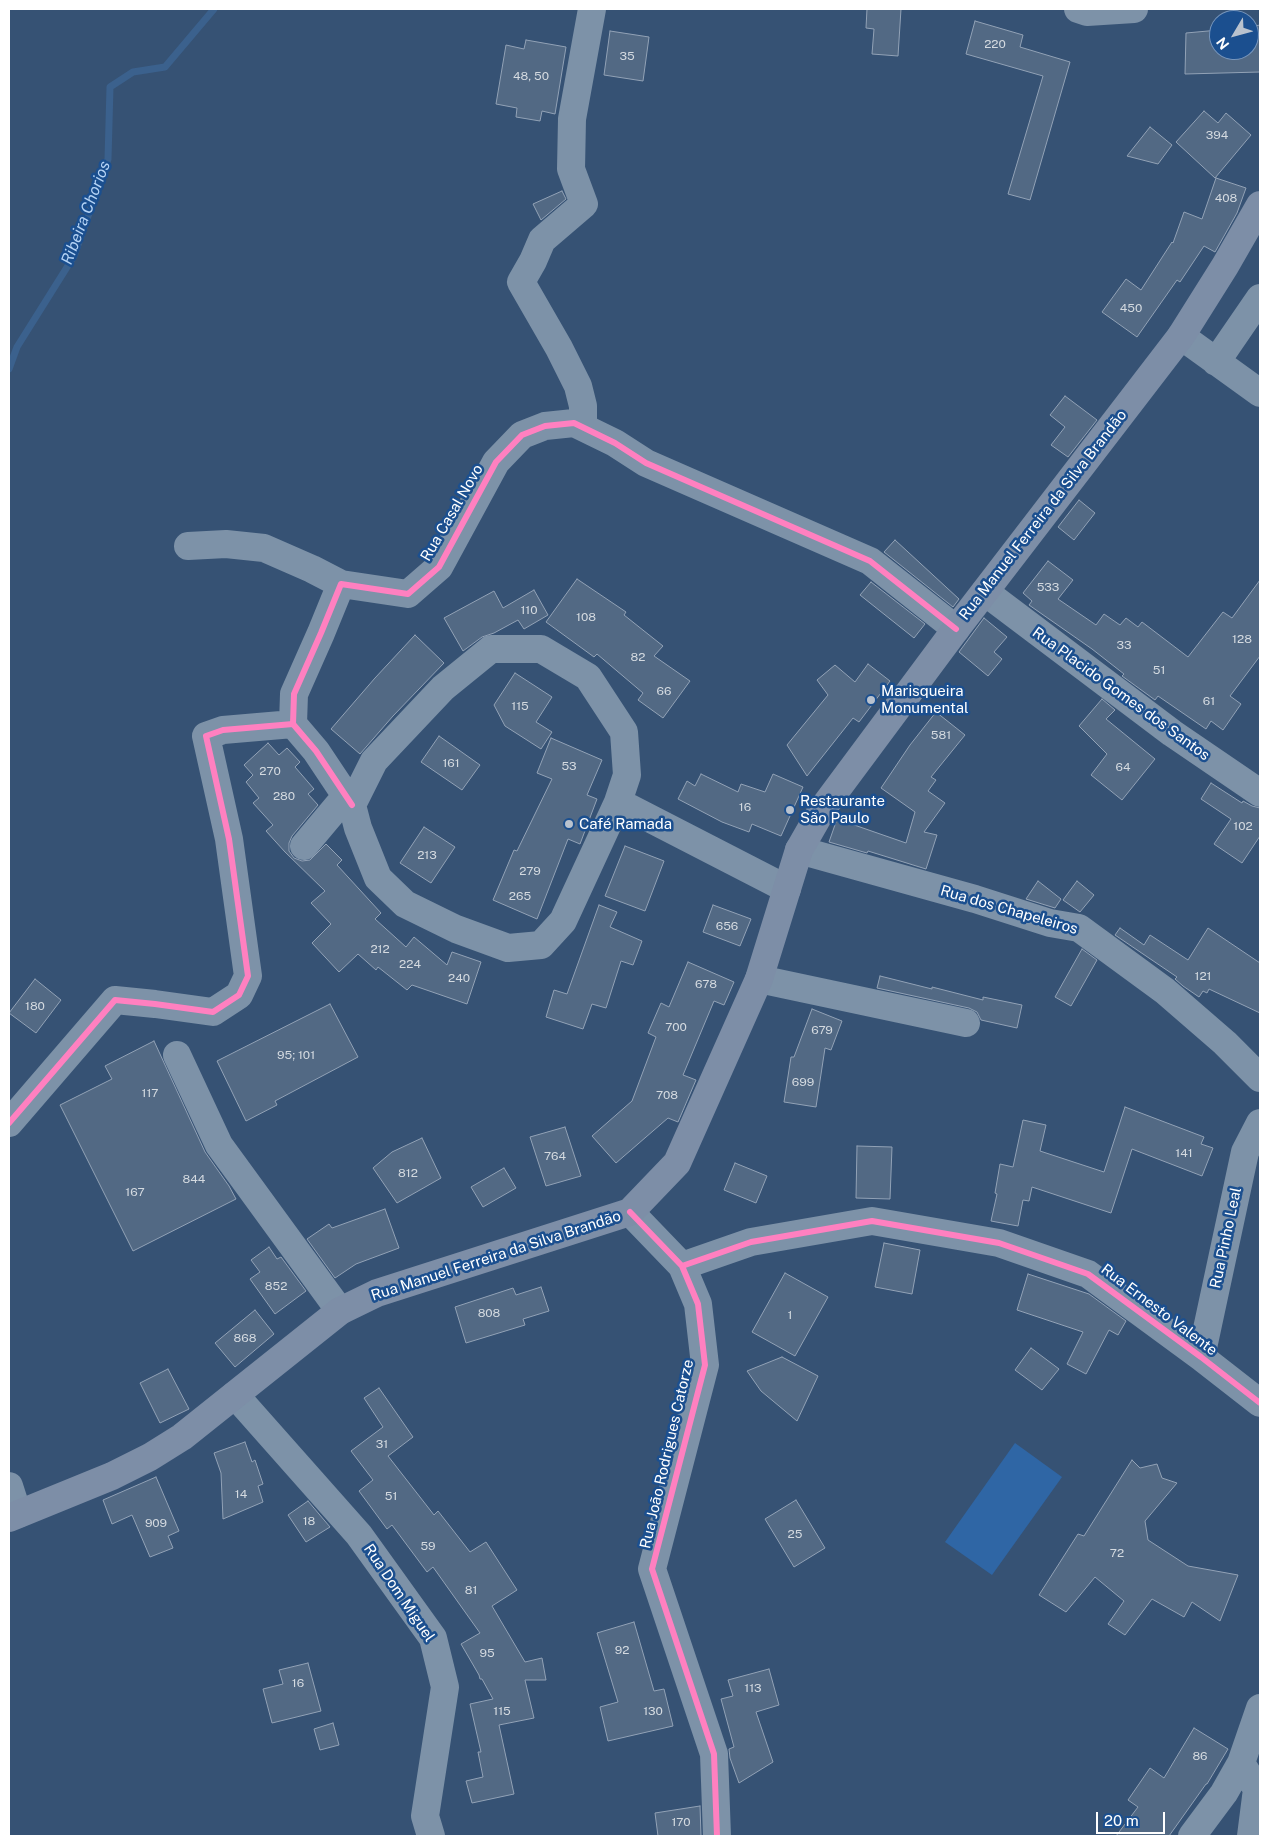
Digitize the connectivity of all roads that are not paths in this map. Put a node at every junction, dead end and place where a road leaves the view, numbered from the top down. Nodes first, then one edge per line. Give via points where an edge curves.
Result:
1 (592, 9) edge
2 (1078, 9) edge
3 (1134, 9) edge
4 (1260, 205) edge
5 (1260, 298) edge
6 (1181, 336) junction
7 (1216, 362) junction
8 (1260, 393) edge
9 (583, 427) junction
10 (188, 546) dead end
11 (340, 584) junction
12 (985, 592) junction
13 (956, 629) junction
14 (293, 724) junction
15 (1260, 793) edge
16 (349, 801) junction
17 (618, 802) junction
18 (304, 846) dead end
19 (799, 850) junction
20 (787, 889) junction
21 (760, 979) junction
22 (966, 1023) dead end
23 (177, 1055) dead end
24 (1260, 1078) edge
25 (9, 1123) edge
26 (1260, 1123) edge
27 (630, 1212) junction
28 (682, 1266) junction
29 (340, 1311) junction
30 (1202, 1357) junction
31 (235, 1395) junction
32 (1260, 1404) edge
33 (9, 1486) edge
34 (14, 1516) edge
35 (1260, 1708) edge
36 (1241, 1763) junction
37 (431, 1836) edge
38 (717, 1836) edge
39 (1192, 1836) edge
40 (1251, 1836) edge

1 - 9 street via 572,119 571,169 584,204 542,240 521,282 578,386 583,406
2 - 3 street via 1087,12
4 - 6 main road, Rua Manuel Ferreira da Silva Brandão
5 - 7 street
6 - 7 street
6 - 12 main road, Rua Manuel Ferreira da Silva Brandão
7 - 8 street
9 - 11 street, Rua Casal Novo via 574,424 545,426 522,435 496,462 439,567 408,594
9 - 13 street, Rua Casal Novo via 646,462 870,561
10 - 11 street, Rua Casal Novo via 226,544 264,548
11 - 14 street via 294,694
12 - 13 main road, Rua Manuel Ferreira da Silva Brandão
12 - 15 street, Rua Placido Gomes dos Santos via 1172,733
13 - 19 main road, Rua Manuel Ferreira da Silva Brandão via 823,808
14 - 16 street via 316,751
14 - 25 street via 223,730 206,736 229,839 248,976 240,995 212,1012 115,1000
16 - 17 street via 378,878 404,904 456,929 508,948 541,945 563,921
16 - 17 street via 374,761 443,688 491,649 541,649 588,678 624,732 627,775
16 - 18 street
17 - 20 street
19 - 20 main road, Rua Manuel Ferreira da Silva Brandão
19 - 24 street, Rua dos Chapeleiros via 1050,923 1079,928 1165,990
20 - 21 main road, Rua Manuel Ferreira da Silva Brandão
21 - 22 street
21 - 27 main road, Rua Manuel Ferreira da Silva Brandão via 677,1163
23 - 29 street via 218,1144
26 - 30 street, Rua Pinho Leal via 1245,1152
27 - 28 street, Rua João Rodrigues Catorze
27 - 29 main road, Rua Manuel Ferreira da Silva Brandão via 377,1293
28 - 30 street, Rua Ernesto Valente via 752,1242 872,1221 999,1242 1088,1274
28 - 38 street, Rua João Rodrigues Catorze via 698,1304 705,1364 652,1569 714,1754
29 - 31 main road, Rua Manuel Ferreira da Silva Brandão
30 - 32 street, Rua Ernesto Valente
31 - 34 main road, Rua Manuel Ferreira da Silva Brandão via 150,1458
31 - 37 street, Rua Dom Miguel via 360,1535 433,1638 445,1688 425,1816
33 - 34 street
35 - 36 street
36 - 39 street via 1224,1793
36 - 40 street via 1257,1789

